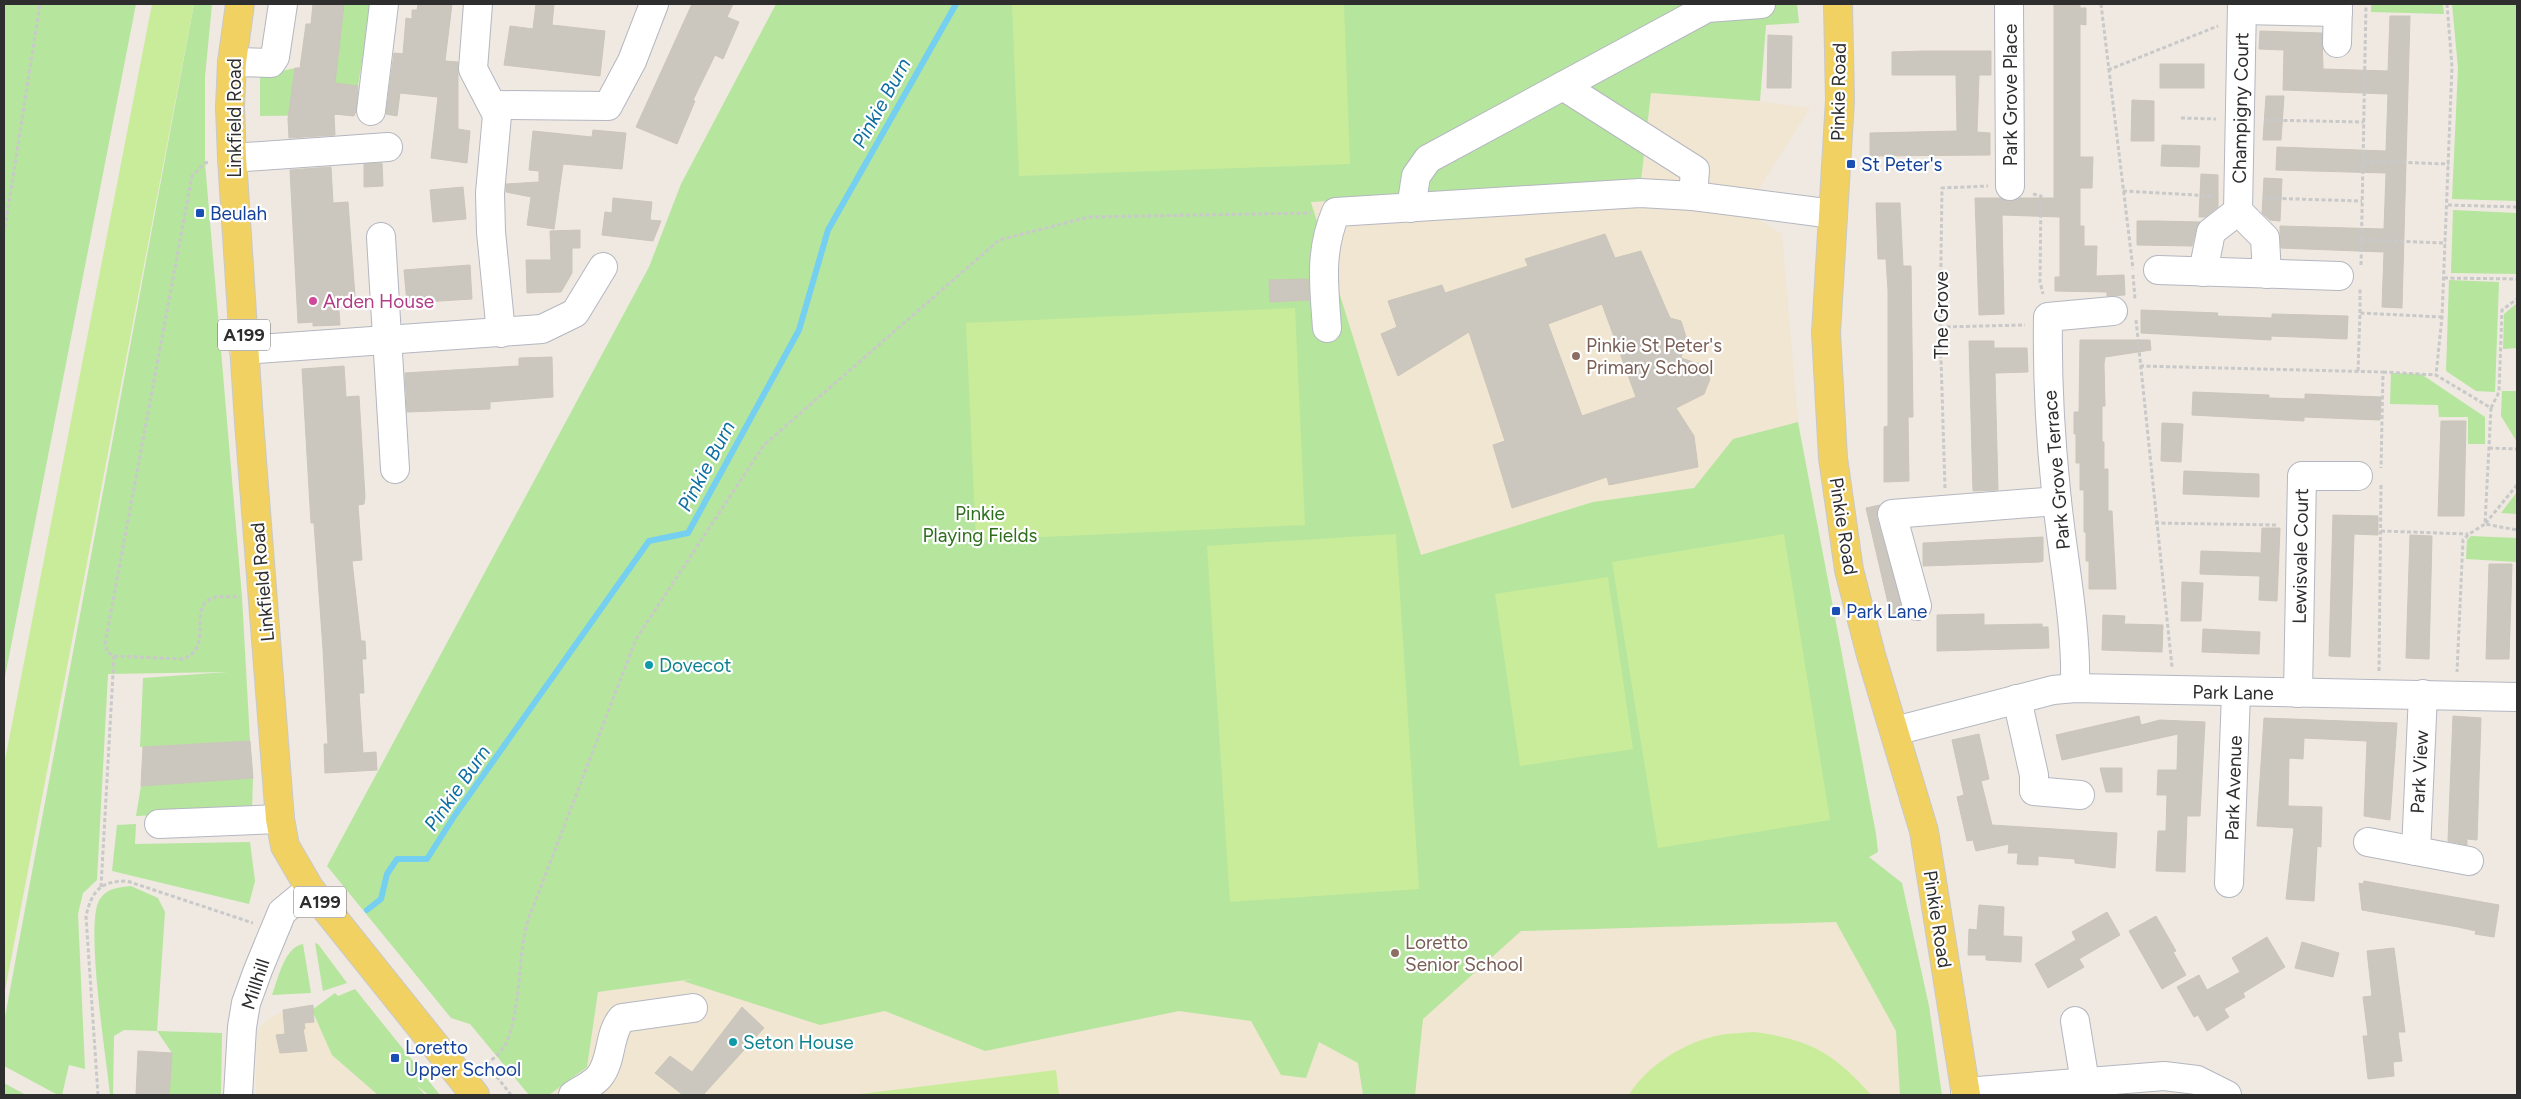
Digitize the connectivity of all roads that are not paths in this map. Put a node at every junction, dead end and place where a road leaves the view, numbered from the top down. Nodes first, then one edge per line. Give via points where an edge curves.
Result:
1 (240, 4) edge
2 (283, 4) edge
3 (384, 4) edge
4 (478, 4) edge
5 (654, 4) edge
6 (1761, 4) edge
7 (1838, 4) edge
8 (2009, 4) edge
9 (2338, 8) edge
10 (2242, 10) edge
11 (2337, 43) dead end
12 (232, 62) junction
13 (1563, 86) junction
14 (494, 105) junction
15 (371, 111) dead end
16 (388, 147) dead end
17 (232, 158) junction
18 (2010, 186) road end
19 (1693, 196) junction
20 (1411, 208) junction
21 (2238, 211) junction
22 (1833, 214) junction
23 (381, 237) dead end
24 (603, 266) dead end
25 (2158, 270) dead end
26 (2202, 272) junction
27 (2267, 274) junction
28 (2353, 277) road end
29 (2128, 312) road end
30 (1327, 328) dead end
31 (501, 333) junction
32 (386, 341) junction
33 (244, 350) junction
34 (394, 469) dead end
35 (2358, 476) dead end
36 (2057, 501) junction
37 (1918, 606) dead end
38 (2076, 688) junction
39 (2236, 693) junction
40 (2298, 693) junction
41 (2423, 694) junction
42 (2517, 697) edge
43 (2017, 699) junction
44 (1895, 731) junction
45 (2080, 795) dead end
46 (280, 819) junction
47 (159, 824) dead end
48 (2368, 842) dead end
49 (2416, 851) junction
50 (2469, 861) dead end
51 (2230, 883) dead end
52 (310, 889) junction
53 (693, 1008) dead end
54 (2075, 1021) dead end
55 (2085, 1082) junction
56 (1965, 1094) edge
57 (238, 1095) edge
58 (475, 1095) edge
59 (573, 1095) edge
60 (2227, 1095) edge

1 - 12 main road, Linkfield Road / A199
2 - 12 street via 276,58 271,62
3 - 15 street
4 - 14 street via 473,69
5 - 14 street via 632,61 608,106
6 - 13 street via 1707,8
7 - 22 main road, Pinkie Road via 1840,100
8 - 18 street, Park Grove Place
9 - 10 street
9 - 11 street
10 - 21 street, Champigny Court
12 - 17 main road, Linkfield Road / A199
13 - 19 street via 1696,170
13 - 20 street via 1428,159 1416,176
14 - 31 street via 497,115 490,193 491,232
16 - 17 street
17 - 33 main road, Linkfield Road / A199
19 - 20 street via 1640,193
19 - 22 street
20 - 30 street via 1336,212 1327,233 1323,267
21 - 26 street, Champigny Court via 2210,232
21 - 27 street, Champigny Court via 2265,238
22 - 44 main road, Pinkie Road via 1826,333 1833,458 1849,570 1870,655
23 - 32 street
24 - 31 street via 575,313 542,329
25 - 26 street
26 - 27 street
27 - 28 street
29 - 36 street, Park Grove Terrace via 2048,321 2047,376
31 - 32 street
32 - 33 street
32 - 34 street
33 - 46 main road, Linkfield Road / A199
35 - 40 street, Lewisvale Court via 2302,476
36 - 37 street via 1892,514
36 - 38 street, Park Grove Terrace via 2071,610
38 - 39 street, Park Lane
38 - 43 street, Park Lane
39 - 40 street, Park Lane
39 - 51 street, Park Avenue
40 - 41 street, Park Lane
41 - 42 street, Park Lane
41 - 49 street, Park View
43 - 44 street, Park Lane
43 - 45 street via 2034,775 2034,791
44 - 56 main road, Pinkie Road via 1924,831
46 - 47 street
46 - 52 main road, Linkfield Road / A199 via 285,846
48 - 49 street
49 - 50 street
52 - 57 street, Millhill via 282,912 258,970 242,1026
52 - 58 main road, Linkfield Road / A199
53 - 59 street via 622,1018 615,1025 599,1077
54 - 55 street
55 - 56 street
55 - 60 street via 2164,1076 2196,1080

